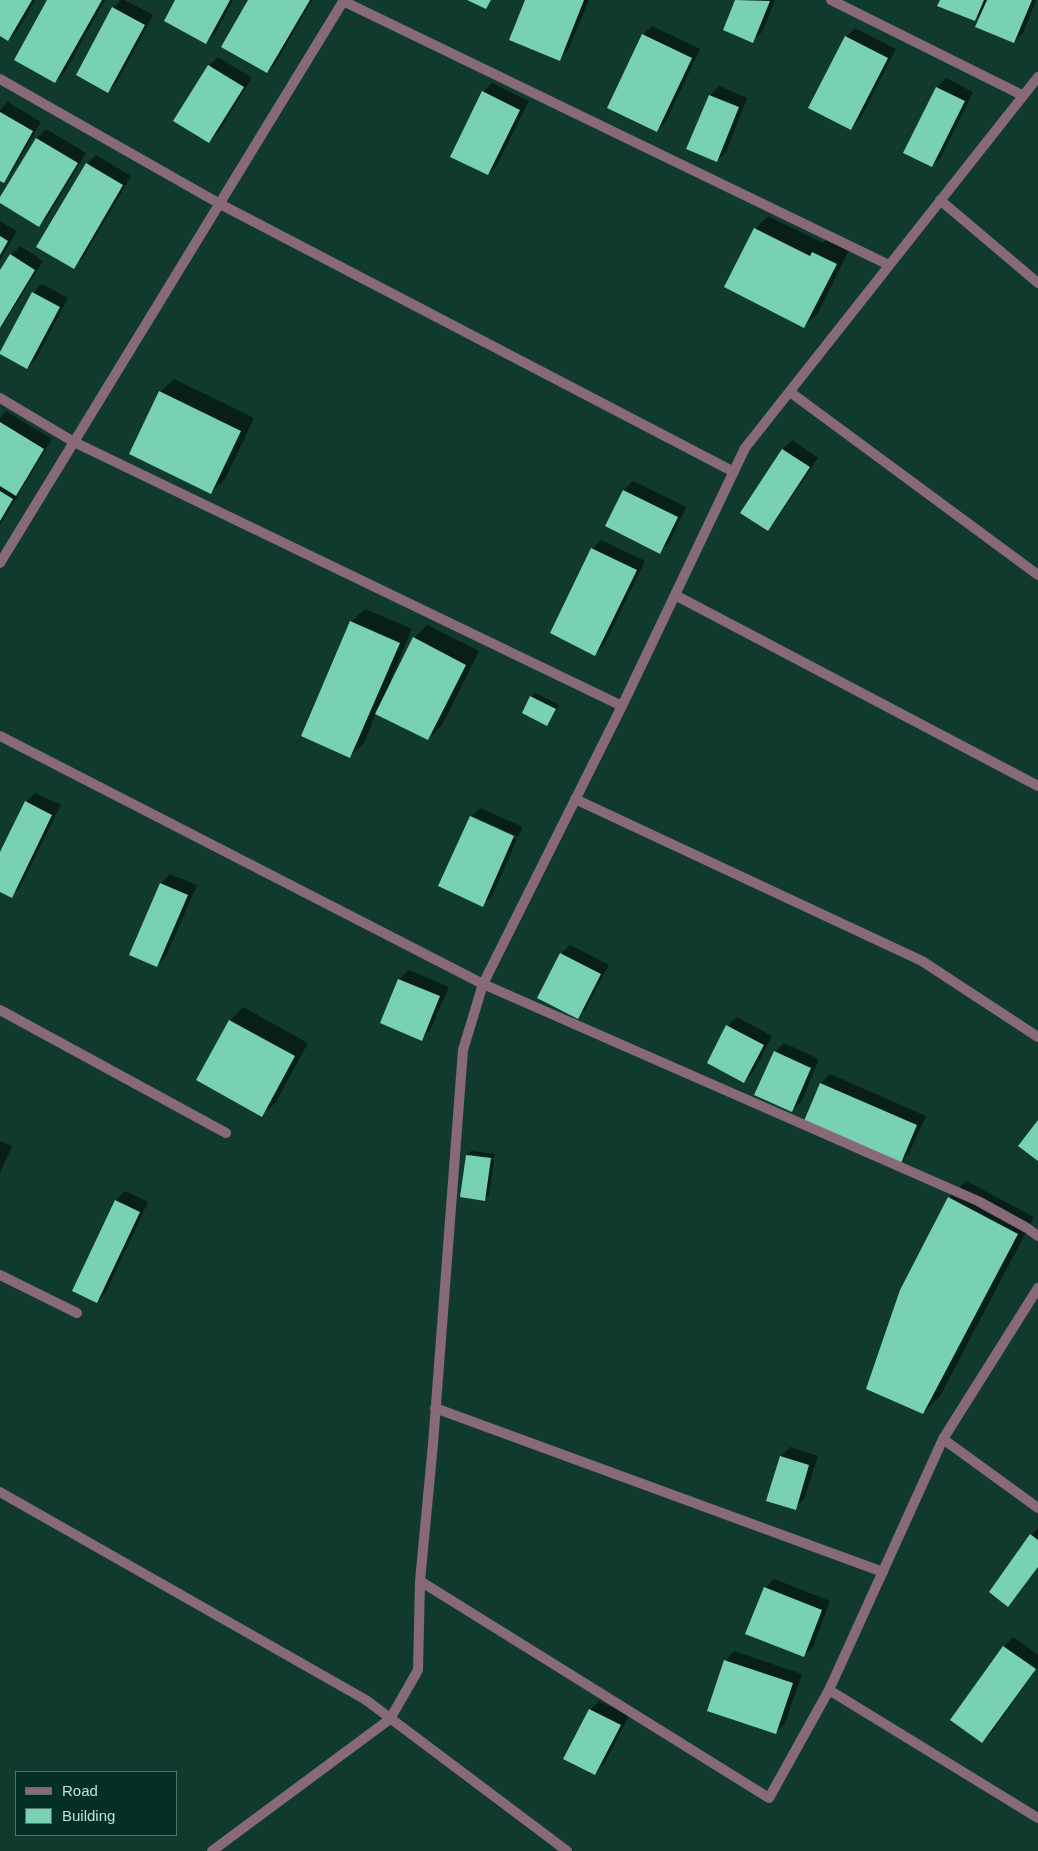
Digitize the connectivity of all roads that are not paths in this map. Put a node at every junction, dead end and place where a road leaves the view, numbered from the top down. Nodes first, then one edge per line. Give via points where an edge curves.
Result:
1 (344, 0) edge
2 (831, 0) edge
3 (1038, 77) edge
4 (0, 79) edge
5 (1022, 95) junction
6 (940, 200) junction
7 (220, 204) junction
8 (890, 265) junction
9 (1038, 283) edge
10 (790, 392) junction
11 (0, 398) edge
12 (74, 442) junction
13 (734, 472) junction
14 (0, 563) edge
15 (1038, 575) edge
16 (675, 595) junction
17 (622, 706) junction
18 (0, 736) edge
19 (1038, 786) edge
20 (575, 799) junction
21 (483, 984) junction
22 (0, 1010) edge
23 (1038, 1037) edge
24 (226, 1133) dead end
25 (1038, 1236) edge
26 (0, 1274) edge
27 (1038, 1288) edge
28 (77, 1313) dead end
29 (435, 1408) junction
30 (944, 1439) junction
31 (0, 1492) edge
32 (1038, 1508) edge
33 (883, 1572) junction
34 (420, 1581) junction
35 (829, 1690) junction
36 (390, 1719) junction
37 (1038, 1818) edge
38 (212, 1851) edge
39 (567, 1851) edge

1 - 7 street
1 - 8 street
2 - 5 street
3 - 5 street
4 - 7 street
5 - 6 street
6 - 8 street
6 - 9 street
7 - 12 street
7 - 13 street
8 - 10 street
10 - 13 street via 745,448
10 - 15 street
11 - 12 street
12 - 14 street
12 - 17 street
13 - 16 street
16 - 17 street
16 - 19 street
17 - 20 street
18 - 21 street
20 - 21 street
20 - 23 street via 922,962
21 - 25 street via 978,1201
21 - 29 street via 463,1050
22 - 24 street
26 - 28 street
27 - 30 street
29 - 33 street
29 - 34 street
30 - 32 street
30 - 33 street
31 - 36 street via 366,1700
33 - 35 street
34 - 35 street via 769,1798
34 - 36 street via 418,1670
35 - 37 street
36 - 38 street
36 - 39 street

